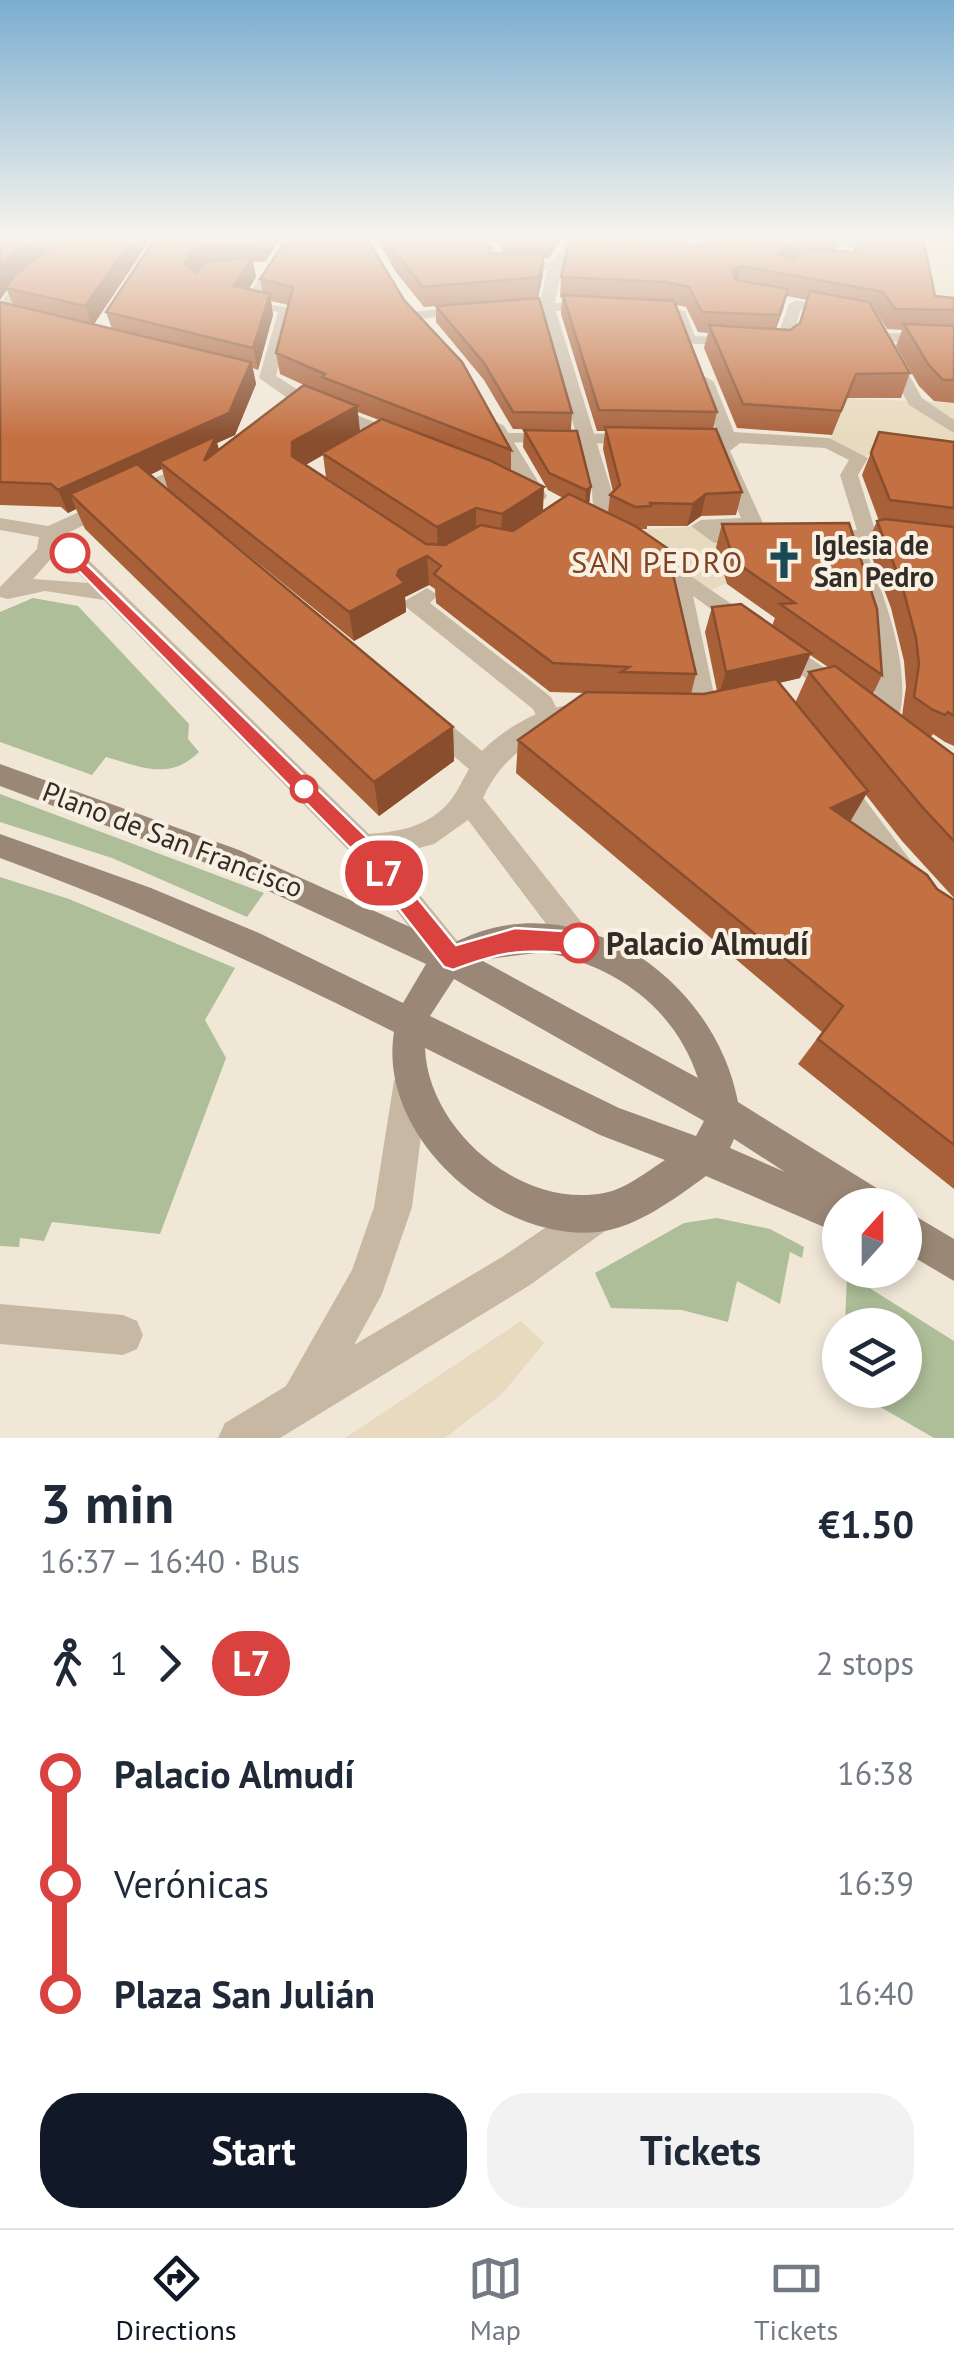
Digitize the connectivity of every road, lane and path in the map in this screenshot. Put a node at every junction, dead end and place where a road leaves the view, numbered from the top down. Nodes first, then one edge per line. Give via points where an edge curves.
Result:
1 (250, 304) edge
2 (789, 304) edge
3 (795, 304) edge
4 (547, 305) junction
5 (604, 307) edge
6 (623, 308) edge
7 (415, 315) edge
8 (881, 338) junction
9 (954, 339) edge
10 (689, 340) junction
11 (248, 373) edge
12 (266, 378) junction
13 (302, 400) junction
14 (483, 404) edge
15 (283, 410) edge
16 (954, 428) edge
17 (384, 432) junction
18 (589, 437) junction
19 (502, 438) junction
20 (659, 440) edge
21 (694, 440) edge
22 (729, 442) junction
23 (418, 446) edge
24 (352, 450) edge
25 (216, 456) edge
26 (510, 483) edge
27 (552, 502) junction
28 (0, 524) edge
29 (605, 528) junction
30 (50, 533) junction
31 (866, 534) junction
32 (677, 572) junction
33 (6, 594) edge
34 (111, 594) junction
35 (427, 595) dead end
36 (832, 684) junction
37 (805, 690) dead end
38 (408, 704) edge
39 (601, 714) edge
40 (679, 716) edge
41 (550, 719) junction
42 (815, 756) edge
43 (484, 767) junction
44 (0, 775) edge
45 (469, 801) junction
46 (0, 846) edge
47 (362, 846) junction
48 (915, 891) edge
49 (579, 943) junction
50 (453, 959) junction
51 (410, 1024) junction
52 (411, 1081) junction
53 (722, 1108) junction
54 (701, 1157) junction
55 (844, 1188) edge
56 (822, 1207) edge
57 (599, 1213) junction
58 (922, 1240) edge
59 (922, 1254) edge
60 (954, 1262) edge
61 (954, 1270) edge
62 (0, 1324) edge
63 (123, 1335) dead end
64 (298, 1406) junction
65 (240, 1438) edge

1 - 12 street via 286,309
2 - 10 street via 782,345
3 - 8 street via 865,318
4 - 5 street
4 - 7 street
4 - 18 street
6 - 10 street via 680,314
8 - 9 street
8 - 16 street via 915,400
10 - 22 street
11 - 12 street
12 - 13 street
13 - 15 street
13 - 17 street
14 - 19 street
17 - 23 street
17 - 24 street
18 - 19 street
18 - 20 street
18 - 29 street
19 - 27 street
21 - 22 street
22 - 31 street via 736,437 829,443 859,458 849,475
22 - 31 street via 720,450 753,523 701,526 714,537
25 - 30 street via 159,493
26 - 27 street
27 - 29 street
28 - 30 street
29 - 32 street
30 - 33 street via 46,551
30 - 34 street
31 - 36 street via 891,680 892,729
32 - 36 street
32 - 40 street via 714,704
33 - 34 street via 62,585
34 - 47 street
35 - 41 street via 414,602 542,703
36 - 37 street
38 - 43 street
39 - 41 street
41 - 43 street
42 - 48 street
43 - 45 street
44 - 50 main road, Plano de San Francisco via 238,860
45 - 47 street via 421,838
45 - 49 street
46 - 51 main road via 213,927
47 - 50 street
49 - 50 main road via 515,939
49 - 53 main road via 634,970 680,1008 710,1060
50 - 51 main road via 426,990
50 - 53 main road, Plano de San Francisco
51 - 52 main road
51 - 54 main road via 612,1123
52 - 57 main road via 455,1150 512,1198 567,1213
52 - 64 street via 393,1207 374,1262
53 - 54 main road via 716,1138
53 - 55 main road, Plano de San Francisco
54 - 56 main road
54 - 57 main road via 642,1196
57 - 64 street
58 - 60 main road
59 - 61 main road
62 - 63 street
64 - 65 street

